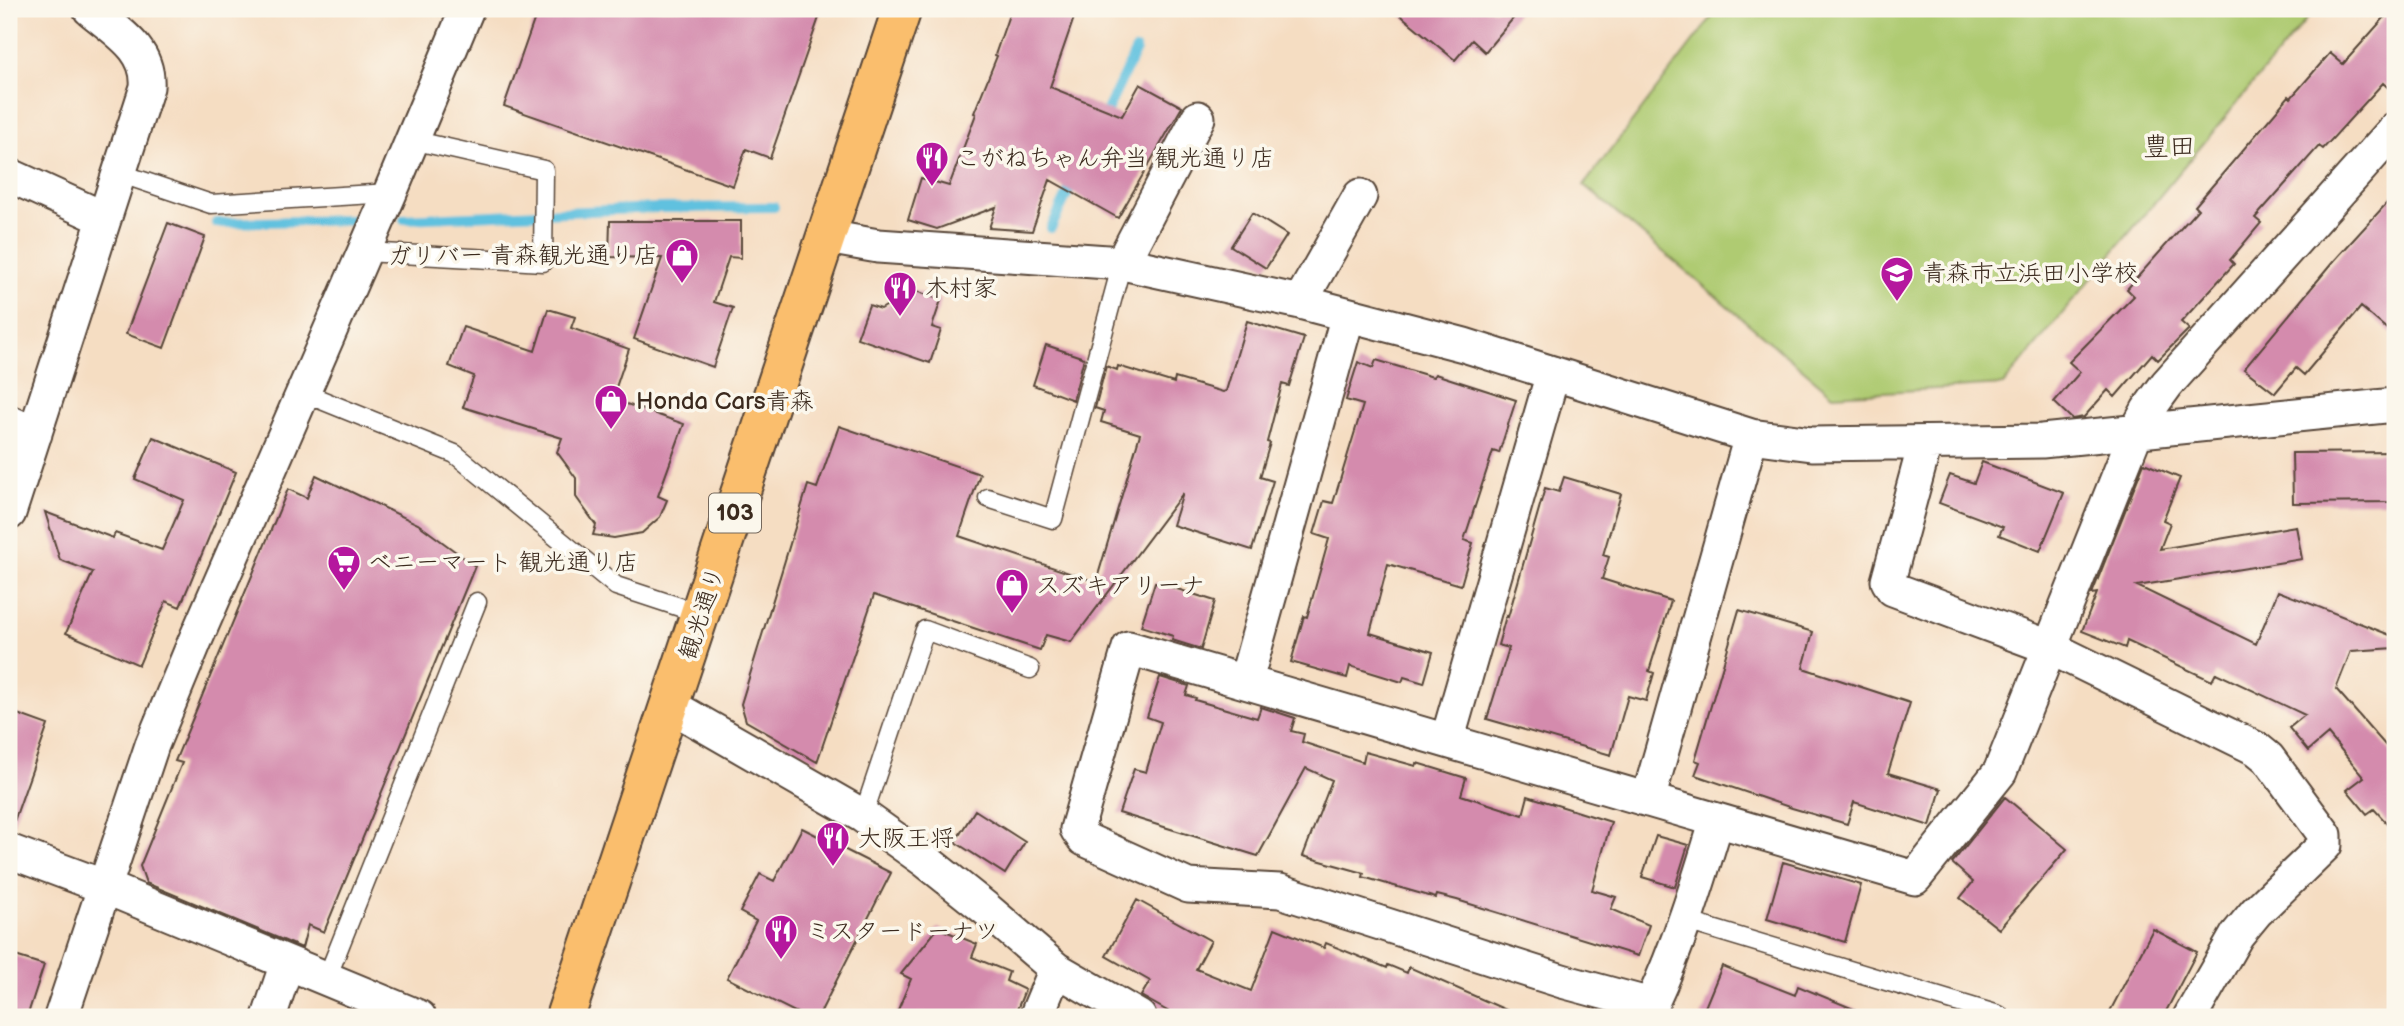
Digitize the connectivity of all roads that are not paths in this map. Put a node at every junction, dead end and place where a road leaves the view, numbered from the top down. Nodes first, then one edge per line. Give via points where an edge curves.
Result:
1 (90, 9) edge
2 (467, 9) edge
3 (902, 9) edge
4 (1198, 118) dead end
5 (2395, 129) edge
6 (412, 140) junction
7 (119, 173) junction
8 (9, 175) edge
9 (390, 194) junction
10 (1360, 196) dead end
11 (103, 218) junction
12 (827, 237) junction
13 (365, 252) junction
14 (1122, 263) junction
15 (1300, 302) junction
16 (1348, 316) junction
17 (1553, 373) junction
18 (304, 393) junction
19 (2395, 405) edge
20 (22, 428) edge
21 (2136, 432) junction
22 (1751, 436) junction
23 (1925, 444) junction
24 (988, 498) dead end
25 (9, 513) edge
26 (477, 601) dead end
27 (701, 614) junction
28 (2049, 647) junction
29 (1030, 669) dead end
30 (1246, 680) junction
31 (671, 706) junction
32 (1447, 741) junction
33 (1648, 800) junction
34 (863, 816) junction
35 (1717, 820) junction
36 (9, 851) edge
37 (105, 887) junction
38 (1686, 922) junction
39 (287, 963) junction
40 (1055, 969) junction
41 (326, 980) junction
42 (1649, 1011) edge
43 (1999, 1014) dead end
44 (61, 1017) edge
45 (269, 1017) edge
46 (419, 1017) edge
47 (565, 1017) edge
48 (1036, 1017) edge
49 (1139, 1017) edge
50 (2190, 1017) edge

1 - 7 street via 142,55 148,76
2 - 6 street
3 - 12 highway, 観光通り / 103
4 - 14 street
5 - 21 street via 2167,384
6 - 9 street
6 - 13 lane via 544,170 543,262
7 - 9 lane via 211,204
7 - 11 street
8 - 11 street
9 - 13 street
10 - 15 street
11 - 20 street
12 - 14 street via 878,246
12 - 27 highway, 観光通り / 103
13 - 18 street
14 - 15 street
14 - 24 lane via 1053,519
15 - 16 street
16 - 17 street
16 - 30 street
17 - 22 street
17 - 32 street
18 - 27 lane via 455,454 616,586
18 - 37 street via 152,745
19 - 21 street
20 - 25 street
21 - 23 street via 2042,441
21 - 28 street
22 - 23 street via 1812,444
22 - 33 street
23 - 28 street via 1888,582 1893,589
26 - 41 lane
27 - 31 highway, 観光通り / 103
28 - 35 street via 2000,772 1915,878
28 - 50 street via 2257,749 2325,835 2325,845 2238,935
29 - 34 lane via 925,630
30 - 32 street
30 - 42 street via 1129,648 1077,829 1084,839 1188,886 1280,891
31 - 34 street
31 - 47 highway, 観光通り / 103
32 - 33 street
33 - 35 street
34 - 40 street via 985,908
35 - 38 street
36 - 37 street
37 - 39 street
37 - 44 street
38 - 42 street
38 - 43 lane
39 - 41 street
39 - 45 street
40 - 48 street
40 - 49 street
41 - 46 street

